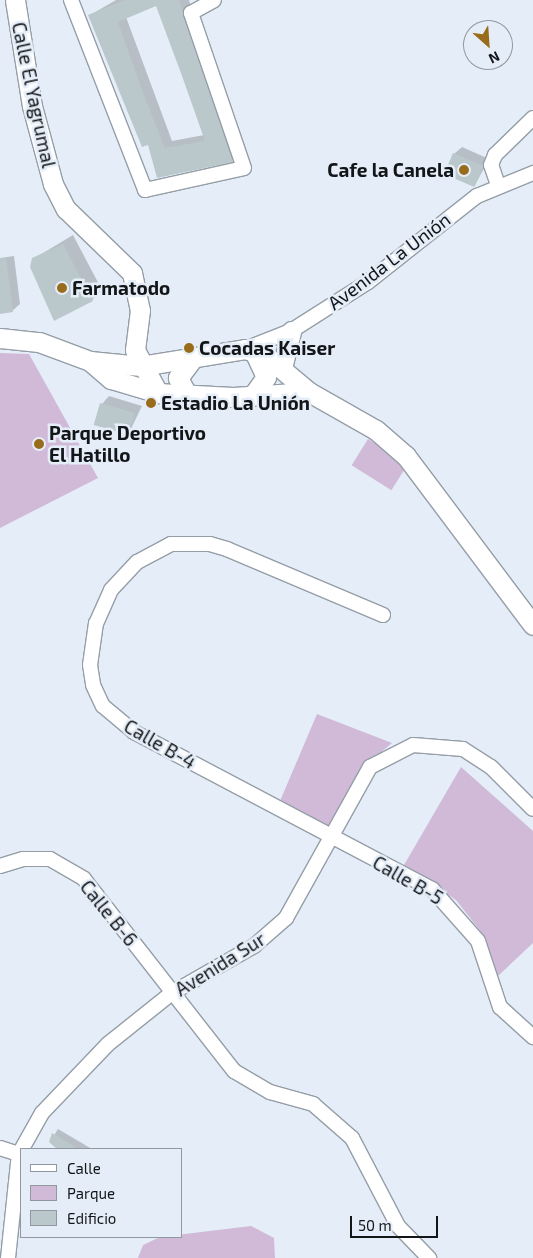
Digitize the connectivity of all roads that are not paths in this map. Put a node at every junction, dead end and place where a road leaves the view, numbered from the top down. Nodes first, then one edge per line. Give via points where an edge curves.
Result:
1 (15, 0) edge
2 (71, 0) edge
3 (214, 0) edge
4 (533, 118) edge
5 (533, 173) edge
6 (498, 185) junction
7 (291, 331) junction
8 (0, 338) edge
9 (250, 350) junction
10 (90, 361) junction
11 (191, 361) junction
12 (141, 366) junction
13 (282, 368) junction
14 (309, 392) junction
15 (158, 393) junction
16 (252, 395) junction
17 (188, 396) junction
18 (383, 616) dead end
19 (533, 625) edge
20 (533, 809) edge
21 (331, 837) junction
22 (0, 866) edge
23 (172, 993) junction
24 (533, 1037) edge
25 (0, 1148) edge
26 (22, 1148) edge
27 (19, 1154) joint
28 (8, 1258) edge
29 (429, 1258) edge

1 - 12 street, Calle El Yagrumal via 32,106 53,184 66,209 132,273 140,297 135,350
2 - 3 street via 146,190 244,168 192,13
4 - 6 street via 494,155 490,165
5 - 6 street, Avenida La Unión
6 - 7 street, Avenida La Unión via 455,212 368,282
7 - 9 street, Avenida La Unión
7 - 13 street
8 - 10 street, Avenida La Unión via 39,342
9 - 11 street, Avenida La Unión
9 - 13 street
9 - 16 street via 266,377
10 - 12 street, Avenida La Unión
10 - 15 street, Avenida La Unión via 111,379
11 - 12 street, Avenida La Unión
11 - 17 street via 178,378
12 - 15 street, Calle El Yagrumal
13 - 14 street
14 - 16 street, Avenida La Unión
14 - 19 street via 376,430 406,456
15 - 17 street, Avenida La Unión
16 - 17 street, Avenida La Unión
18 - 21 street, Calle B-4 via 226,548 188,543 171,544 137,562 111,590 96,623 90,665 93,684 103,706 117,719
20 - 21 street, Avenida Sur via 477,754 413,745 370,766
21 - 23 street, Avenida Sur via 297,901 273,931
21 - 24 street, Calle B-5 via 432,889 449,904 478,941 500,1007
22 - 23 street, Calle B-6 via 23,859 50,859 84,879
23 - 26 street, Avenida Sur via 74,1075 42,1113
23 - 29 street via 234,1071 270,1092 313,1104 352,1138 398,1226
25 - 27 street
27 - 28 street, Avenida Sur

